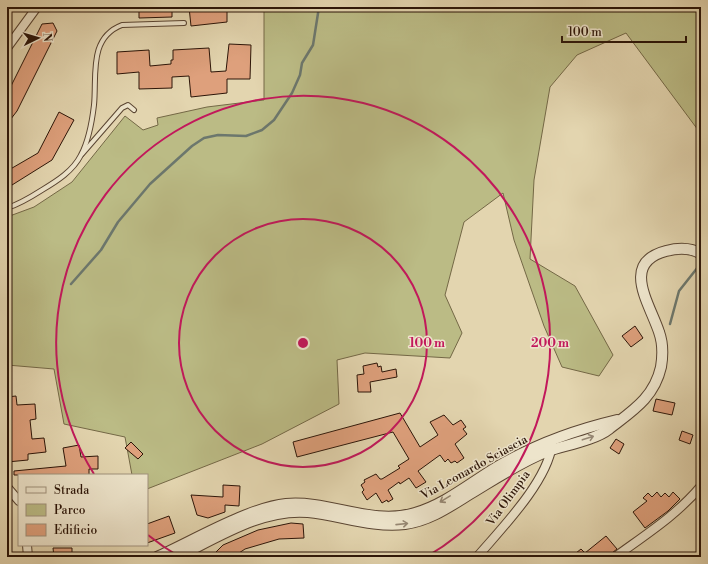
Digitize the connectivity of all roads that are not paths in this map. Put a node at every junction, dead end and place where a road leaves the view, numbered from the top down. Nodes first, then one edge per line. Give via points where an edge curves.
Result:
1 (37, 7) edge
2 (184, 23) dead end
3 (7, 48) edge
4 (134, 110) dead end
5 (80, 156) junction
6 (7, 208) edge
7 (701, 254) edge
8 (552, 445) junction
9 (7, 486) edge
10 (701, 486) edge
11 (464, 493) junction
12 (18, 500) edge
13 (27, 546) edge
14 (28, 557) edge
15 (157, 557) edge
16 (177, 557) edge
17 (477, 557) edge
18 (615, 557) edge

1 - 3 street
2 - 5 lane via 122,25 113,28 102,41 96,56 91,125
4 - 5 lane via 128,105 122,108
5 - 6 lane via 54,183
7 - 8 street, Via Leonardo Sciascia via 685,248 667,251 652,257 643,268 642,288 663,348 656,382 647,398 607,431
8 - 11 street, Via Leonardo Sciascia
8 - 17 street, Via Olimpia via 545,467 526,497
9 - 12 street
10 - 18 street via 666,520
11 -> 15 street, Via Leonardo Sciascia via 428,508 399,516 374,516 311,505 278,505 236,520
16 -> 11 street, Via Leonardo Sciascia via 246,524 278,512 310,512 399,525 424,520
13 - 14 street

